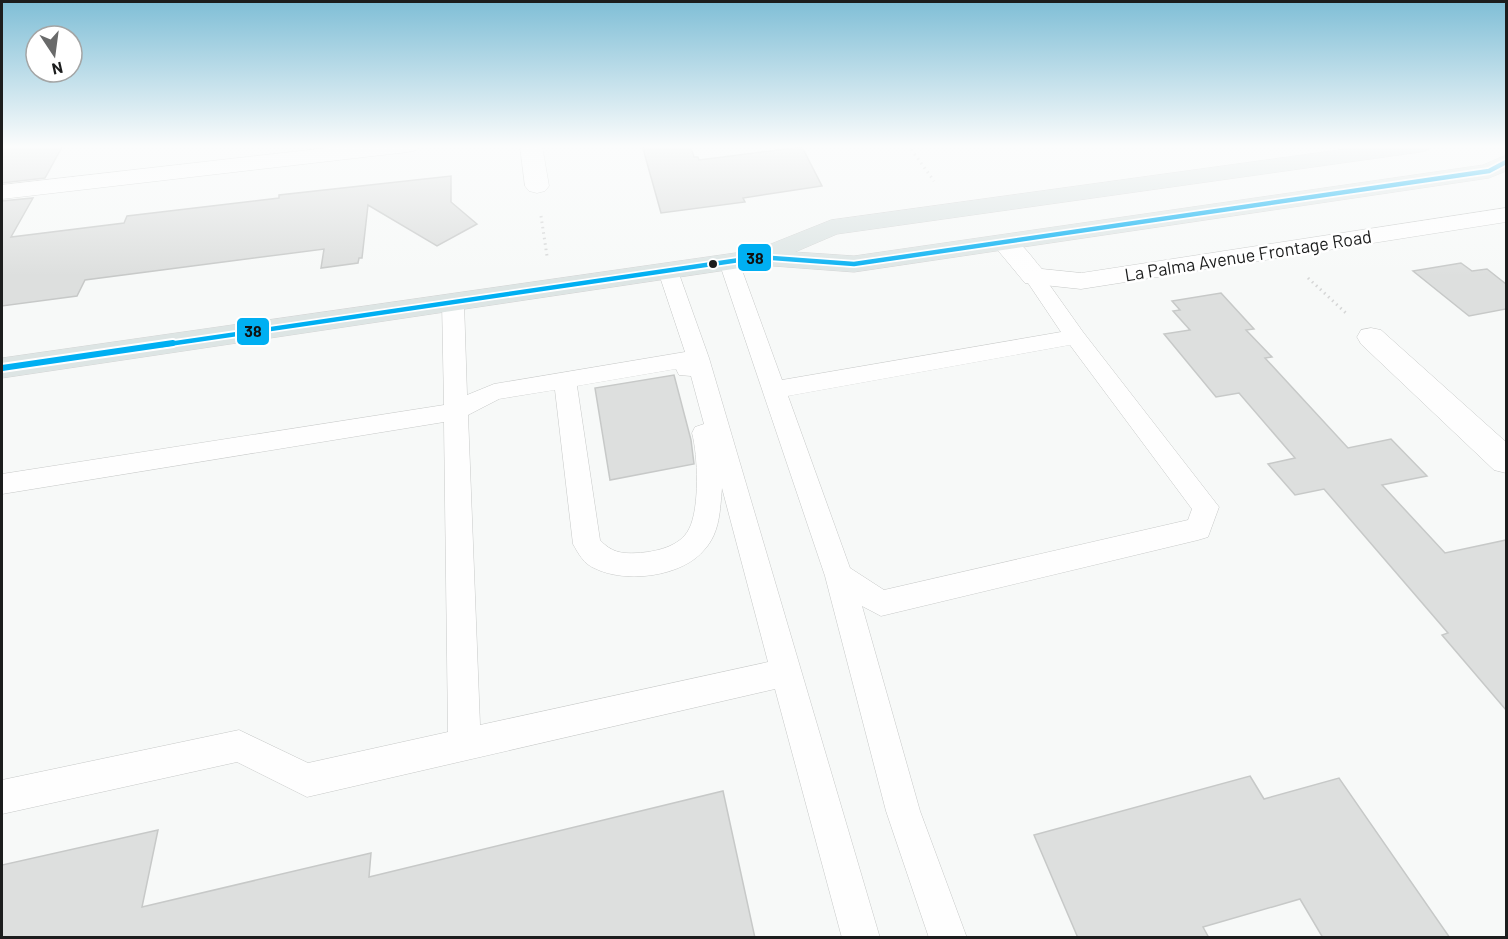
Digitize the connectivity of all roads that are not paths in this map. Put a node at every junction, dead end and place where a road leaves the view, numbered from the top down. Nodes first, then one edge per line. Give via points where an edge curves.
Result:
1 (29, 189) edge
2 (1106, 189) edge
3 (1367, 189) edge
4 (2, 192) edge
5 (1506, 215) edge
6 (1004, 242) junction
7 (760, 257) junction
8 (729, 262) junction
9 (668, 271) junction
10 (1034, 277) junction
11 (453, 302) junction
12 (1075, 337) junction
13 (1371, 337) road end
14 (698, 358) junction
15 (2, 368) edge
16 (565, 380) junction
17 (774, 390) junction
18 (454, 412) junction
19 (1506, 461) edge
20 (2, 484) edge
21 (838, 576) junction
22 (787, 672) junction
23 (464, 744) junction
24 (2, 797) edge
25 (861, 938) edge
26 (948, 938) edge

1 - 4 street
2 - 7 main road via 831,227
3 - 6 main road
5 - 10 street, La Palma Avenue Frontage Road via 1081,281
6 - 7 main road via 854,264
6 - 10 street
7 - 8 main road
8 - 9 main road
8 - 17 lane
9 - 11 main road
9 - 14 lane
10 - 12 lane
11 - 15 main road
11 - 18 lane
12 - 17 lane
12 - 21 lane via 1206,507 1198,529 881,603
13 - 19 street
14 - 16 lane
14 - 16 lane via 687,368 711,458 703,530 694,545 674,557 649,562 624,564 601,559 587,544
14 - 22 lane
16 - 18 lane via 494,392
17 - 21 lane
18 - 20 lane
18 - 23 lane
21 - 26 lane via 903,811
22 - 23 lane
22 - 25 lane
23 - 24 lane via 307,780 239,746

